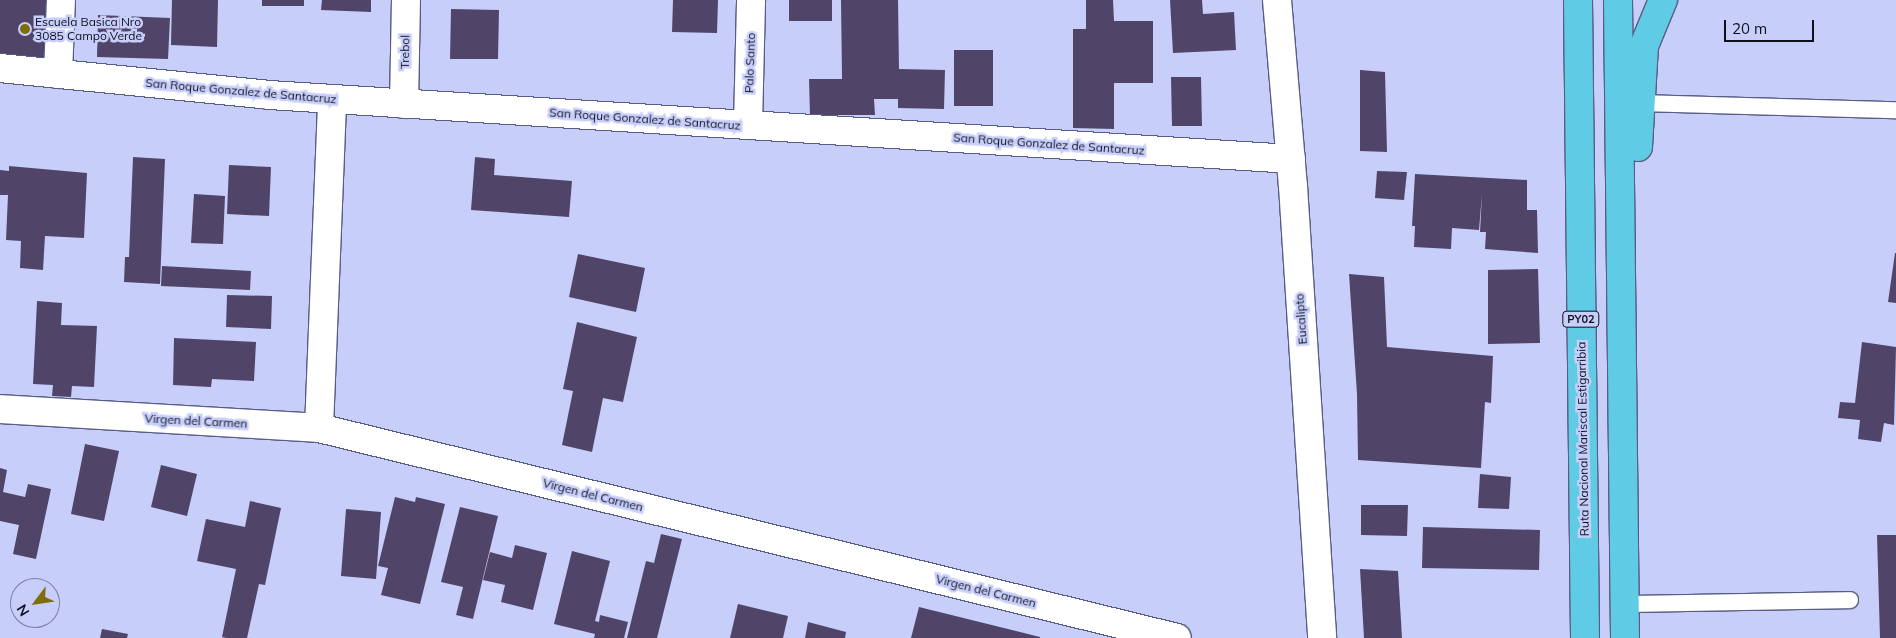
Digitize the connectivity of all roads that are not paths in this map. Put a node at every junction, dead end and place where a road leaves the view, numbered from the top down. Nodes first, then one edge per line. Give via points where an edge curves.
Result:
1 (61, 0) edge
2 (406, 0) edge
3 (752, 0) edge
4 (1277, 0) edge
5 (1578, 0) edge
6 (1618, 0) edge
7 (1663, 0) edge
8 (0, 68) edge
9 (58, 74) junction
10 (332, 99) junction
11 (1639, 103) junction
12 (404, 104) junction
13 (1896, 110) edge
14 (748, 125) junction
15 (1291, 159) junction
16 (1622, 353) junction
17 (0, 409) edge
18 (319, 428) junction
19 (1850, 600) dead end
20 (1624, 604) junction
21 (1177, 638) edge
22 (1322, 638) edge
23 (1585, 638) edge
24 (1625, 638) edge

1 - 9 street
2 - 12 street, Trebol
3 - 14 street, Palo Santo
4 - 15 street, Eucalipto
5 - 23 highway, Ruta Nacional Mariscal Estigarribia / PY02
6 - 16 highway
7 - 11 highway via 1644,46
8 - 9 street, San Roque Gonzalez de Santacruz
9 - 10 street, San Roque Gonzalez de Santacruz
10 - 12 street, San Roque Gonzalez de Santacruz
10 - 18 street
11 - 13 lane
11 - 16 highway via 1636,206
12 - 14 street, San Roque Gonzalez de Santacruz
14 - 15 street, San Roque Gonzalez de Santacruz
15 - 22 street, Eucalipto
16 - 20 highway
17 - 18 street, Virgen del Carmen
18 - 21 street, Virgen del Carmen
19 - 20 lane
20 - 24 highway

